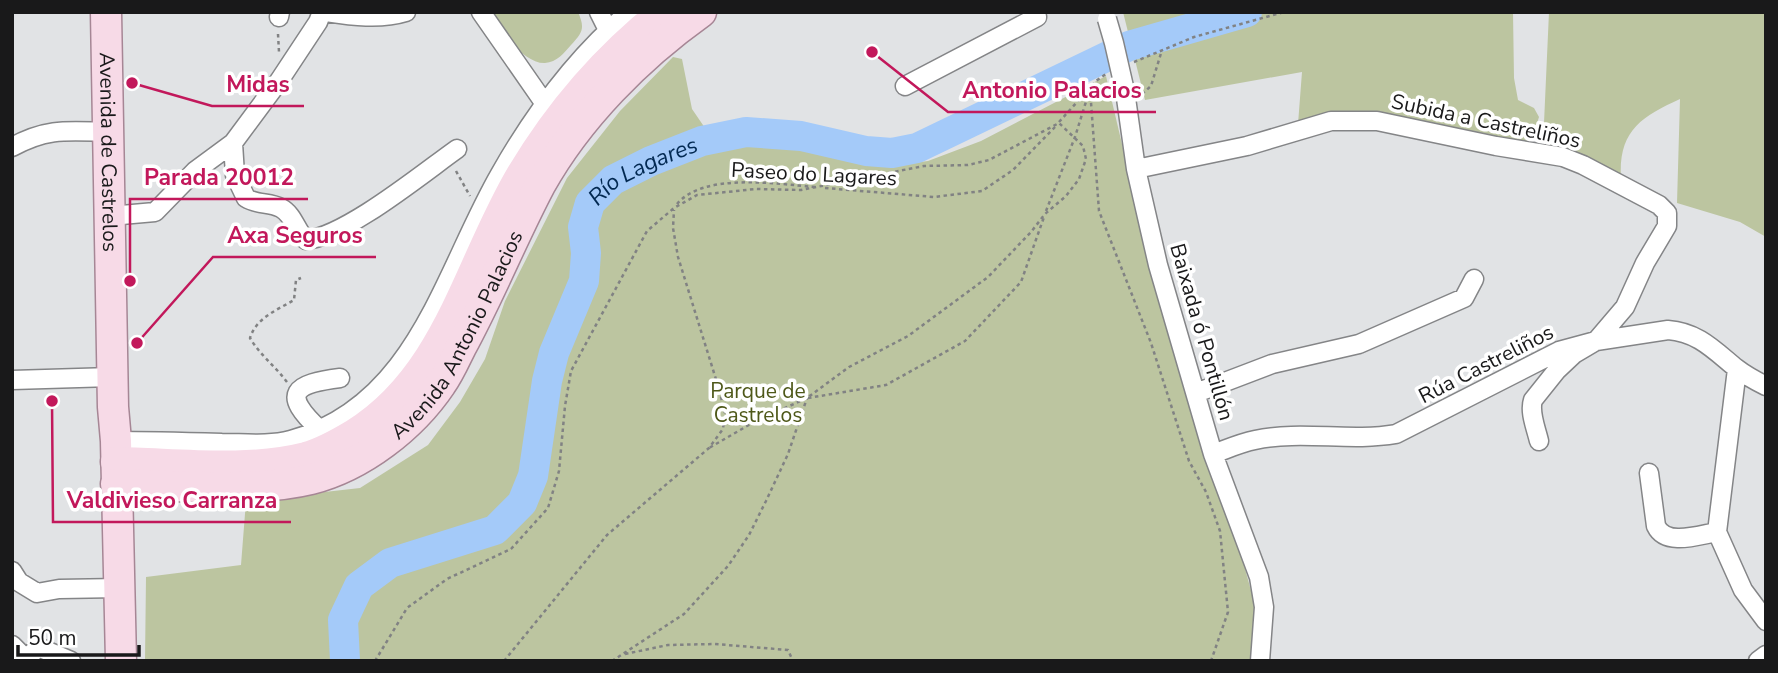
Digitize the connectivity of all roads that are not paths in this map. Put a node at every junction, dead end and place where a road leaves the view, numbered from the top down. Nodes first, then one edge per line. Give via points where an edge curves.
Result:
1 (106, 12) edge
2 (324, 12) edge
3 (406, 12) edge
4 (481, 12) edge
5 (599, 12) edge
6 (629, 12) edge
7 (663, 12) edge
8 (701, 12) edge
9 (1036, 12) edge
10 (1106, 16) edge
11 (608, 30) junction
12 (905, 86) dead end
13 (545, 104) junction
14 (108, 132) junction
15 (233, 143) junction
16 (12, 147) edge
17 (452, 153) road end
18 (1136, 169) junction
19 (110, 216) junction
20 (463, 248) junction
21 (1474, 279) dead end
22 (457, 308) junction
23 (1596, 341) junction
24 (1737, 369) junction
25 (112, 377) junction
26 (340, 378) dead end
27 (12, 380) edge
28 (1766, 386) edge
29 (1196, 393) junction
30 (320, 430) junction
31 (1539, 441) dead end
32 (1213, 454) junction
33 (116, 462) junction
34 (1649, 473) dead end
35 (1717, 532) junction
36 (12, 571) edge
37 (120, 588) junction
38 (1766, 621) edge
39 (12, 645) edge
40 (1766, 656) edge
41 (25, 660) edge
42 (71, 661) edge
43 (121, 661) edge
44 (1260, 661) edge
45 (1758, 661) edge

1 - 14 main road, Avenida de Castrelos
2 - 3 street via 379,17
2 - 15 street
4 - 13 street
5 - 11 street
6 - 11 street
7 - 22 main road, Avenida Antonio Palacios via 610,59 563,112 520,176
8 - 33 main road, Avenida Antonio Palacios via 643,59 580,126 541,184 442,384 386,442 312,479 267,486
9 - 12 street via 1037,17
10 - 18 street, Baixada ó Pontillón, bridge via 1130,93
11 - 13 street
13 - 20 street via 499,175
14 - 16 street via 46,132
14 - 19 main road, Avenida de Castrelos
15 - 17 street via 235,175 246,198 283,209 306,240 365,214
15 - 19 street via 195,171 155,212
18 - 23 street, Subida a Castreliños via 1247,146 1331,121 1356,120 1583,164 1659,205 1668,220 1625,307
18 - 29 street, Baixada ó Pontillón via 1158,265
19 - 25 main road, Avenida de Castrelos
20 - 22 main road via 455,280
20 - 30 street via 407,357 371,396
21 - 29 street via 1464,298 1359,344 1272,364
22 - 33 main road, Avenida Antonio Palacios via 420,373 396,402 340,443 265,465
23 - 24 street, Rúa Castreliños via 1680,331 1700,339
23 - 31 street, Subida a Castreliños via 1574,354 1533,400
23 - 32 street, Rúa Castreliños via 1559,351 1396,434 1265,438
24 - 28 street, Rúa Castreliños
24 - 35 street
25 - 27 street
25 - 33 main road, Avenida de Castrelos
26 - 30 street via 312,382 300,387 296,396 299,409
29 - 32 street, Baixada ó Pontillón
30 - 33 street via 288,441
32 - 44 street, Baixada ó Pontillón via 1259,577 1264,607
33 - 37 main road, Avenida de Castrelos
34 - 35 street via 1659,532 1675,538
35 - 38 street via 1743,590
36 - 37 street via 19,582 37,593
37 - 43 main road, Avenida de Castrelos
39 - 41 street
40 - 45 street
41 - 42 street via 38,647

